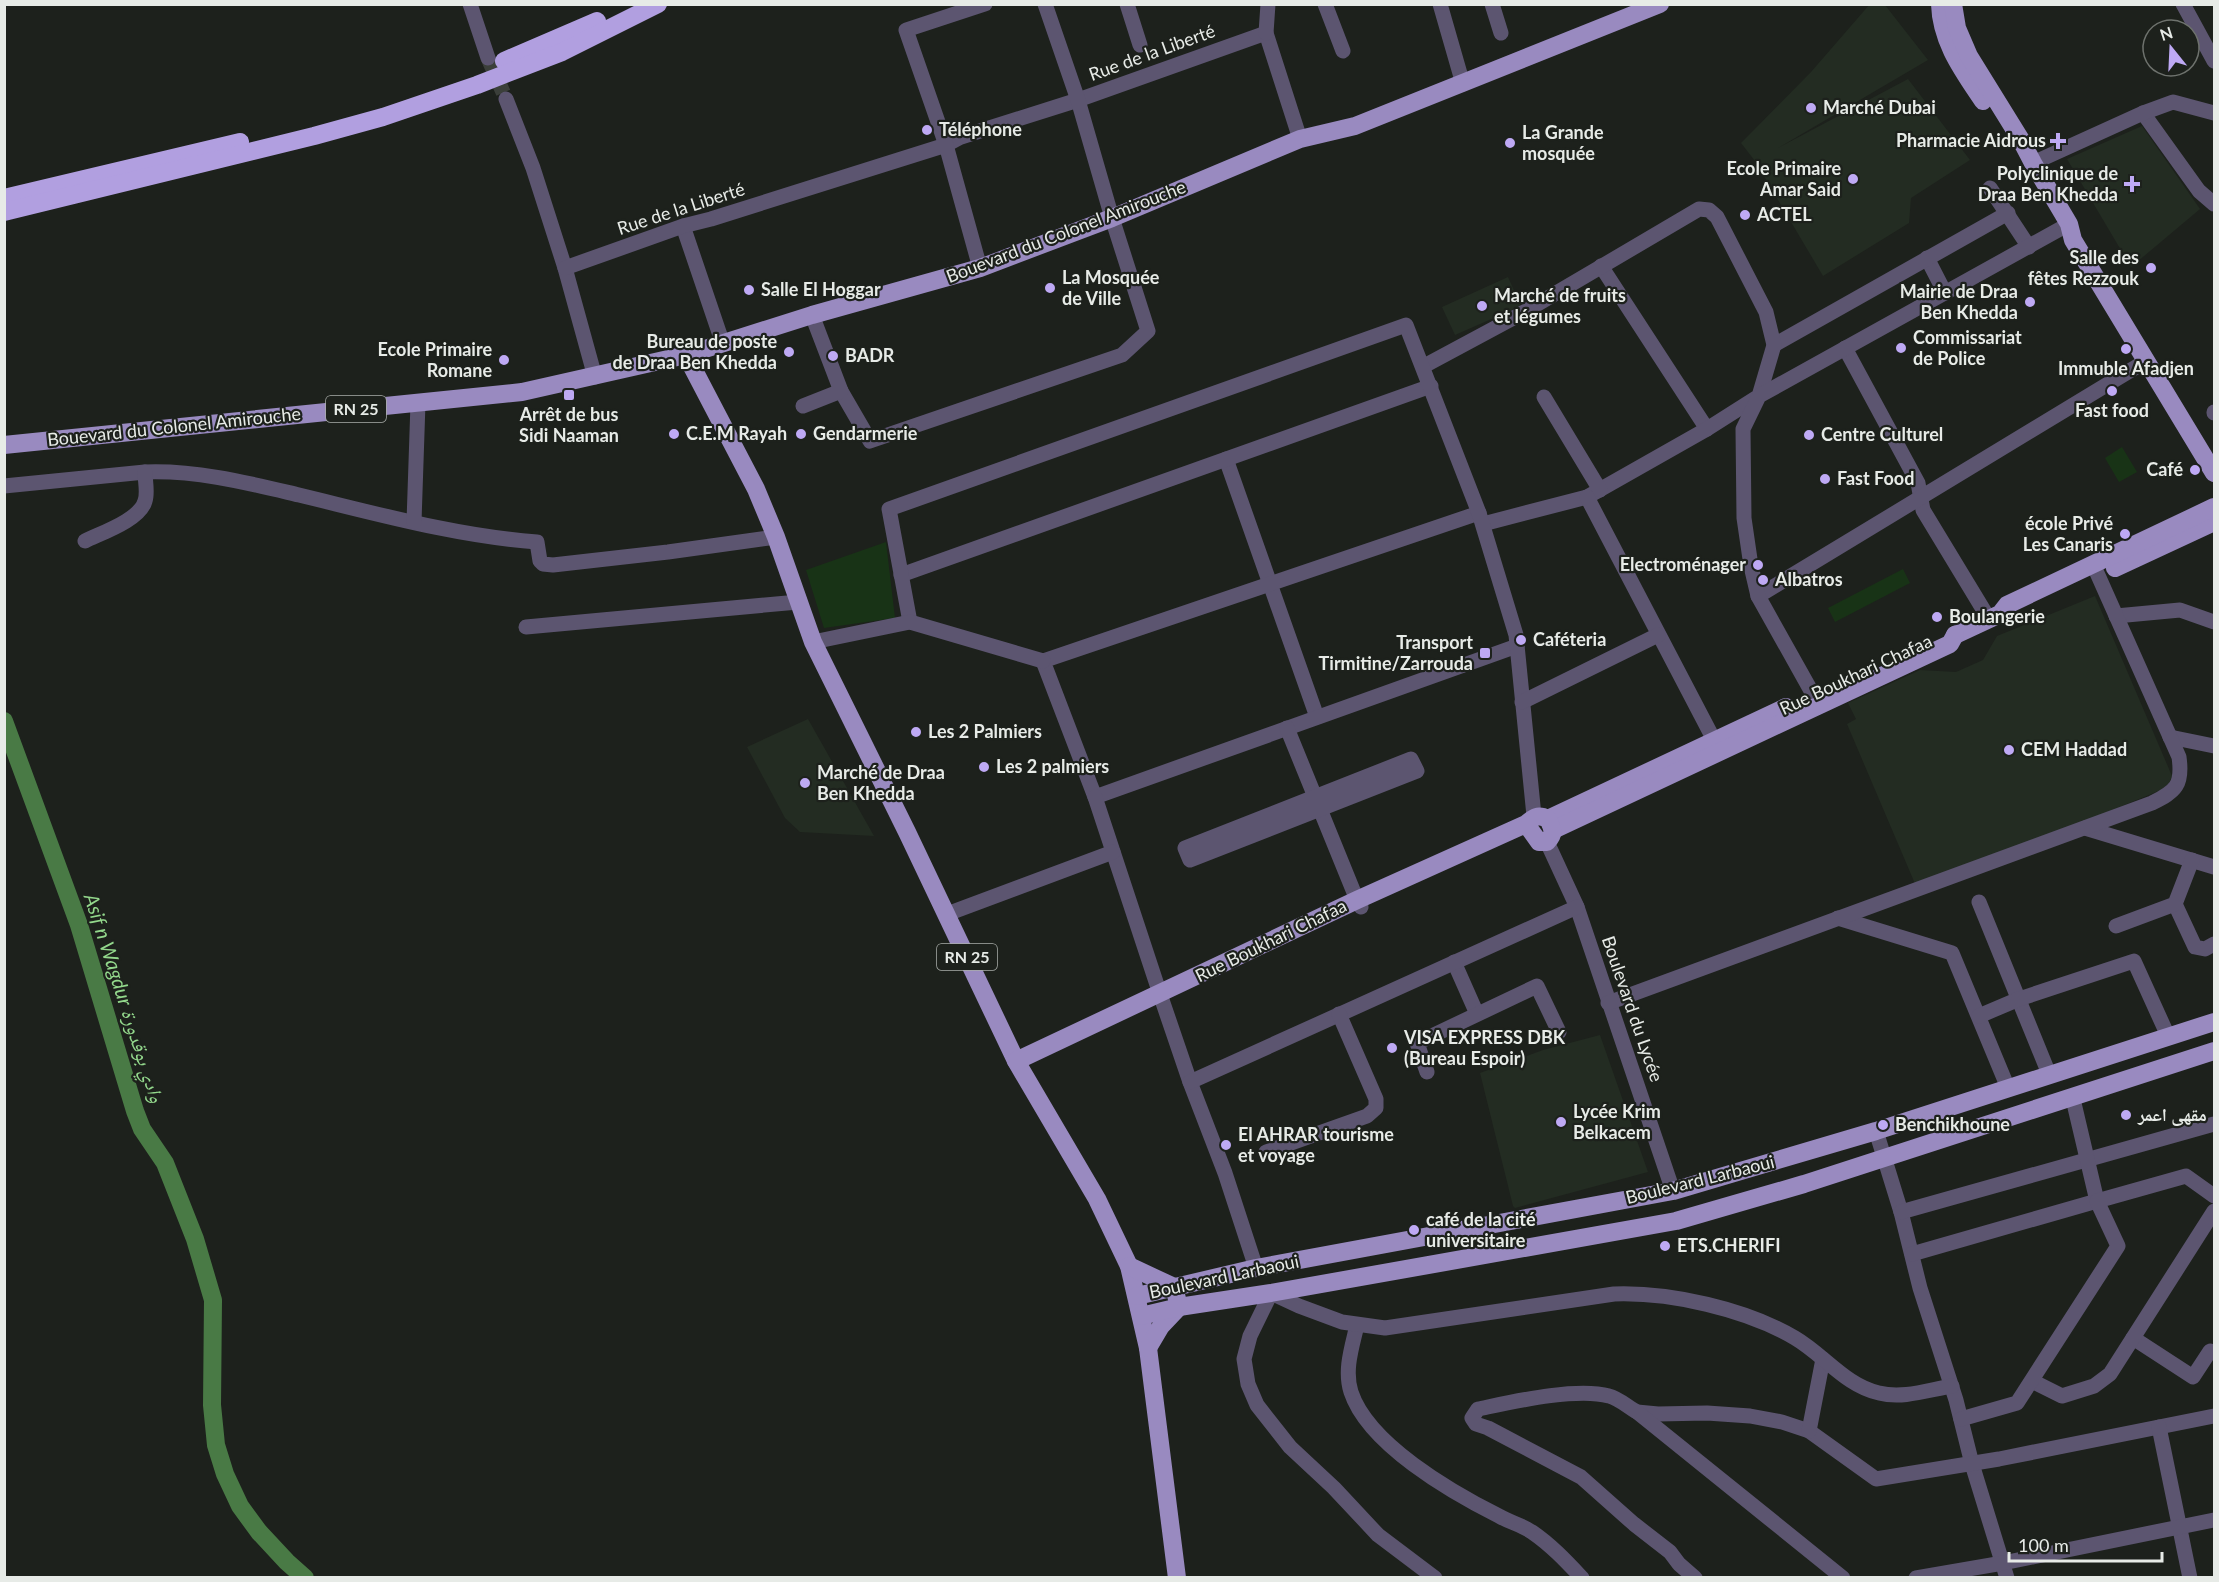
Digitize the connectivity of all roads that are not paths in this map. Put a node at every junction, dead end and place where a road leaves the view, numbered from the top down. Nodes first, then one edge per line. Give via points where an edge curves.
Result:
1 (470, 4) edge
2 (632, 4) edge
3 (658, 4) edge
4 (985, 4) edge
5 (1044, 4) edge
6 (1127, 4) edge
7 (1268, 4) edge
8 (1325, 4) edge
9 (1440, 4) edge
10 (1492, 4) edge
11 (1660, 4) edge
12 (1940, 4) edge
13 (1953, 4) edge
14 (2183, 4) edge
15 (1266, 33) junction
16 (1501, 33) dead end
17 (1140, 45) dead end
18 (1343, 51) dead end
19 (488, 58) tunnel mouth
20 (2214, 62) edge
21 (1463, 84) junction
22 (506, 99) tunnel mouth
23 (1078, 100) junction
24 (2143, 113) junction
25 (2214, 113) edge
26 (1300, 139) junction
27 (946, 145) junction
28 (2033, 163) junction
29 (1990, 188) dead end
30 (4, 198) edge
31 (2214, 204) edge
32 (4, 212) edge
33 (2008, 213) junction
34 (1112, 218) junction
35 (2069, 224) junction
36 (683, 226) junction
37 (2029, 247) junction
38 (1927, 258) junction
39 (1600, 266) junction
40 (566, 268) junction
41 (980, 268) junction
42 (1945, 293) junction
43 (812, 315) junction
44 (723, 344) junction
45 (1774, 345) junction
46 (1845, 348) junction
47 (686, 355) junction
48 (2146, 361) junction
49 (1424, 366) junction
50 (595, 377) junction
51 (1431, 386) junction
52 (841, 391) junction
53 (1759, 396) junction
54 (1544, 397) dead end
55 (418, 403) junction
56 (803, 406) dead end
57 (1707, 429) junction
58 (4, 445) edge
59 (2214, 455) edge
60 (1226, 459) junction
61 (145, 472) junction
62 (2214, 473) edge
63 (4, 486) edge
64 (1593, 493) junction
65 (1921, 497) junction
66 (2214, 507) edge
67 (1481, 519) junction
68 (414, 522) junction
69 (2214, 522) edge
70 (776, 537) junction
71 (85, 541) dead end
72 (2096, 570) junction
73 (901, 575) junction
74 (1270, 584) junction
75 (1758, 596) junction
76 (798, 602) junction
77 (2116, 616) junction
78 (1994, 617) junction
79 (910, 622) junction
80 (2214, 622) edge
81 (526, 627) dead end
82 (1659, 634) junction
83 (813, 642) junction
84 (1517, 646) junction
85 (1042, 661) junction
86 (1817, 699) junction
87 (1522, 702) junction
88 (1317, 717) junction
89 (1287, 728) junction
90 (2170, 737) junction
91 (1714, 740) junction
92 (2214, 746) edge
93 (1095, 797) junction
94 (1317, 803) junction
95 (1540, 827) junction
96 (2085, 828) junction
97 (1113, 852) junction
98 (2192, 860) junction
99 (2214, 867) edge
100 (1979, 902) dead end
101 (1359, 903) junction
102 (2175, 904) junction
103 (1577, 907) junction
104 (947, 914) junction
105 (1838, 918) junction
106 (2116, 926) dead end
107 (2214, 944) edge
108 (1454, 962) junction
109 (1162, 998) junction
110 (2019, 999) junction
111 (1608, 1003) junction
112 (1340, 1014) junction
113 (1477, 1014) junction
114 (1979, 1016) junction
115 (2214, 1022) edge
116 (1559, 1032) dead end
117 (2168, 1036) junction
118 (2214, 1052) edge
119 (1019, 1064) junction
120 (1427, 1072) dead end
121 (2049, 1074) junction
122 (1190, 1082) junction
123 (2008, 1088) junction
124 (2073, 1099) junction
125 (2214, 1124) edge
126 (1876, 1131) junction
127 (1266, 1152) dead end
128 (1886, 1158) junction
129 (2088, 1161) junction
130 (1673, 1191) junction
131 (2214, 1196) edge
132 (2097, 1201) junction
133 (2214, 1211) edge
134 (1901, 1212) junction
135 (1912, 1254) junction
136 (1129, 1266) junction
137 (1256, 1268) junction
138 (1174, 1287) junction
139 (1137, 1296) junction
140 (1268, 1301) junction
141 (1179, 1307) junction
142 (1141, 1316) junction
143 (1358, 1325) junction
144 (2133, 1338) junction
145 (1148, 1348) junction
146 (2210, 1351) dead end
147 (1823, 1359) junction
148 (2032, 1381) junction
149 (1952, 1386) junction
150 (1637, 1412) junction
151 (2214, 1416) edge
152 (1961, 1419) junction
153 (2159, 1427) junction
154 (1809, 1431) junction
155 (1972, 1464) junction
156 (2214, 1520) edge
157 (2180, 1527) junction
158 (1679, 1564) junction
159 (2005, 1570) edge
160 (1177, 1578) edge
161 (1435, 1578) edge
162 (1582, 1578) edge
163 (1670, 1578) edge
164 (1695, 1578) edge
165 (1843, 1578) edge
166 (1916, 1578) edge
167 (2190, 1578) edge

1 - 19 street
2 - 30 highway via 504,62 410,96 331,120
3 - 32 highway via 562,52 383,117
4 - 27 street via 906,30
5 - 23 street
6 - 17 street
7 - 15 street
8 - 18 street
9 - 21 street
10 - 16 street
11 - 21 main road, Bouevard du Colonel Amirouche
12 - 28 main road via 1946,38 1961,69 2014,147
13 - 28 main road via 1953,17 1969,56
14 - 20 street
15 - 23 street, Rue de la Liberté
15 - 26 street
21 - 26 main road, Bouevard du Colonel Amirouche via 1355,126
22 - 40 street
23 - 27 street, Rue de la Liberté via 961,136
23 - 34 street
24 - 25 street via 2173,102
24 - 28 street
24 - 31 street via 2199,191
26 - 34 main road, Bouevard du Colonel Amirouche
27 - 36 street, Rue de la Liberté
27 - 41 street
28 - 35 main road
29 - 33 street
33 - 37 street
33 - 38 street
34 - 41 main road, Bouevard du Colonel Amirouche
34 - 52 street via 1148,331 1122,356 870,441
35 - 37 street
35 - 48 main road via 2073,240
35 - 59 main road via 2083,234
36 - 40 street, Rue de la Liberté
36 - 44 street
37 - 42 street
38 - 42 street
38 - 45 street
39 - 45 street via 1699,209 1709,210 1717,217 1766,312
39 - 49 street
39 - 57 street
40 - 50 street
41 - 43 main road, Bouevard du Colonel Amirouche
42 - 46 street
43 - 44 main road, Bouevard du Colonel Amirouche
43 - 52 street
44 - 47 main road, Bouevard du Colonel Amirouche
45 - 53 street
46 - 53 street
46 - 65 street via 1918,483
47 - 50 main road, Bouevard du Colonel Amirouche / RN 25
47 - 70 main road, RN 25 via 756,489
48 - 62 main road
48 - 65 street
49 - 51 street, Boulevard du Lycée
49 - 73 street, Boulevard du Lycée via 1406,325 889,509
50 - 55 main road, Bouevard du Colonel Amirouche / RN 25 via 522,392
51 - 60 street
51 - 67 street, Boulevard du Lycée
52 - 56 street
53 - 57 street
53 - 75 street via 1743,429 1744,518
54 - 64 street
55 - 58 main road, Bouevard du Colonel Amirouche / RN 25
55 - 68 street
57 - 64 street
60 - 73 street
60 - 74 street
61 - 63 street
61 - 68 street via 216,476
61 - 71 street via 145,502 139,512
64 - 67 street
64 - 82 street
65 - 75 street
65 - 78 street via 1923,510
66 - 72 main road
67 - 74 street
67 - 84 street, Boulevard du Lycée
68 - 70 street via 479,537 537,543 540,561 554,565
69 - 72 main road
70 - 76 main road, RN 25
72 - 77 street
72 - 78 main road via 2007,605
73 - 79 street
74 - 85 street
74 - 88 street
75 - 86 street
76 - 81 street
76 - 83 main road, RN 25
77 - 80 street via 2180,610
77 - 90 street
78 - 86 main road, Rue Boukhari Chafaa via 1955,635 1950,644
79 - 83 street
79 - 85 street
82 - 87 street
82 - 91 street
83 - 104 main road, RN 25
84 - 87 street, Boulevard du Lycée
84 - 88 street
85 - 93 street
86 - 91 main road, Rue Boukhari Chafaa
86 - 95 main road, Rue Boukhari Chafaa
87 - 95 street, Boulevard du Lycée
88 - 89 street
89 - 93 street
89 - 94 street
90 - 92 street
90 - 96 street via 2181,771 2172,793
91 - 95 main road, Rue Boukhari Chafaa
93 - 97 street
94 - 94 street via 1417,771 1411,759
94 - 94 street via 1185,848 1190,861
94 - 101 street
95 - 101 main road, Rue Boukhari Chafaa
95 - 103 street, Boulevard du Lycée
96 - 98 street
96 - 105 street
97 - 104 street
97 - 109 street
98 - 99 street
98 - 102 street
100 - 110 street
101 - 109 main road, Rue Boukhari Chafaa
102 - 106 street
102 - 107 street via 2196,947 2205,949
103 - 108 street
103 - 111 street, Boulevard du Lycée
104 - 119 main road, RN 25
105 - 111 street
105 - 114 street via 1952,953
108 - 112 street
108 - 113 street
109 - 119 main road, Rue Boukhari Chafaa
109 - 122 street
110 - 114 street
110 - 117 street via 2134,960
110 - 121 street
111 - 130 street, Boulevard du Lycée
112 - 122 street
112 - 127 street via 1376,1099 1376,1108 1367,1116
113 - 116 street via 1537,986
113 - 120 street via 1417,1043
114 - 123 street
115 - 117 main road, Boulevard Larbaoui
117 - 121 main road, Boulevard Larbaoui
118 - 124 main road, Boulevard Larbaoui
119 - 136 main road, RN 25 via 1097,1199
121 - 123 main road, Boulevard Larbaoui
122 - 137 street
123 - 126 main road, Boulevard Larbaoui
124 - 128 main road, Boulevard Larbaoui
124 - 129 street
125 - 129 street
126 - 128 street
126 - 130 main road, Boulevard Larbaoui
128 - 134 street
128 - 140 main road, Boulevard Larbaoui via 1676,1221
129 - 132 street
129 - 134 street
130 - 137 main road, Boulevard Larbaoui
131 - 132 street via 2186,1176
132 - 135 street
132 - 148 street via 2118,1246
133 - 144 street
134 - 135 street
135 - 149 street
136 - 138 main road
136 - 139 main road, RN 25
137 - 138 main road, Boulevard Larbaoui
138 - 139 main road, Boulevard Larbaoui
138 - 141 main road
139 - 142 main road, RN 25
140 - 141 main road, Boulevard Larbaoui
140 - 143 street via 1291,1302
140 - 161 street via 1250,1336 1244,1359 1257,1405 1290,1447 1378,1534
141 - 142 main road, Boulevard Larbaoui
141 - 145 main road
142 - 145 main road, RN 25
143 - 147 street via 1385,1328 1422,1324 1551,1302 1635,1293 1670,1296 1742,1316 1795,1338
143 - 162 street via 1349,1356 1351,1392 1360,1413 1382,1438 1408,1461 1498,1516 1529,1530 1559,1552
144 - 146 street via 2193,1377
144 - 148 street via 2110,1374 2094,1386 2062,1396
145 - 160 main road, RN 25
147 - 149 street via 1864,1389 1880,1394 1901,1396
147 - 154 street
148 - 152 street via 2017,1403
149 - 152 street
150 - 154 street via 1750,1416
150 - 158 street via 1611,1396 1590,1393 1478,1409 1472,1418 1476,1424 1581,1477
150 - 165 street
151 - 153 street
152 - 155 street
153 - 155 street
153 - 157 street
154 - 155 street via 1876,1479
155 - 159 street
156 - 157 street
157 - 159 street
157 - 167 street
158 - 163 street
158 - 164 street
159 - 166 street

